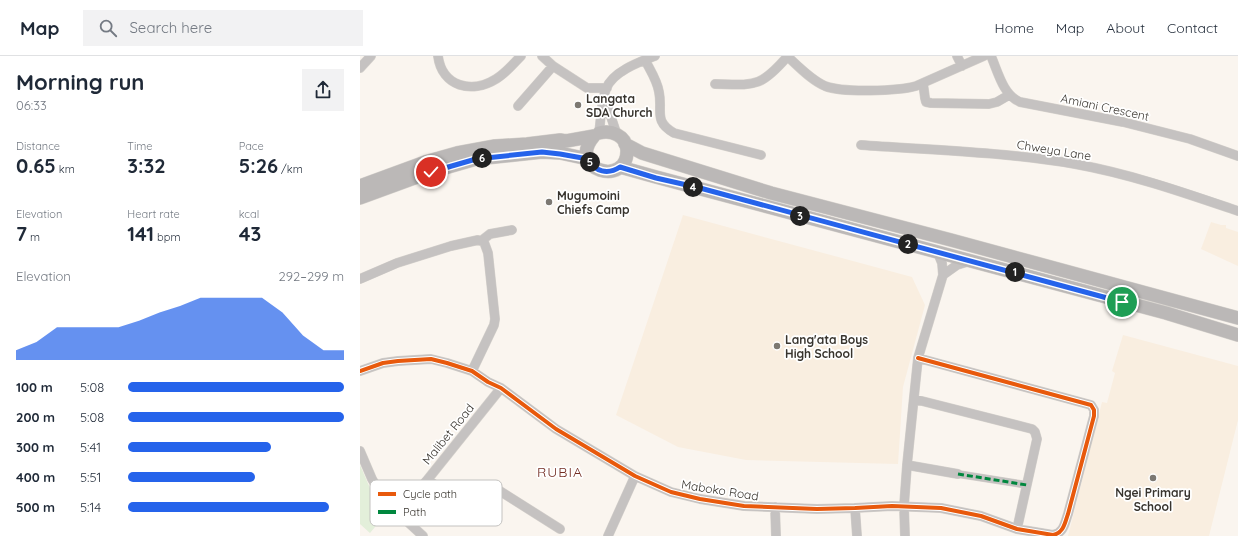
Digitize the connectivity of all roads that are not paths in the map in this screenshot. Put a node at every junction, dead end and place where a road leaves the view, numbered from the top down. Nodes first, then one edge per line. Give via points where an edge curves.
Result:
1 (371, 56) edge
2 (438, 56) edge
3 (521, 56) edge
4 (542, 56) edge
5 (655, 56) edge
6 (787, 56) edge
7 (957, 56) edge
8 (984, 56) edge
9 (991, 56) edge
10 (645, 60) junction
11 (553, 66) junction
12 (962, 66) junction
13 (360, 68) edge
14 (923, 83) junction
15 (715, 84) dead end
16 (606, 88) junction
17 (1010, 95) junction
18 (604, 98) junction
19 (518, 106) dead end
20 (596, 134) junction
21 (621, 139) junction
22 (861, 145) dead end
23 (761, 155) dead end
24 (1238, 156) edge
25 (588, 159) junction
26 (620, 167) junction
27 (360, 186) edge
28 (360, 198) edge
29 (1238, 211) edge
30 (512, 230) dead end
31 (481, 241) junction
32 (937, 252) junction
33 (971, 261) junction
34 (943, 275) junction
35 (360, 279) edge
36 (1238, 318) edge
37 (1238, 335) edge
38 (918, 358) junction
39 (360, 371) edge
40 (472, 371) junction
41 (501, 388) junction
42 (914, 399) junction
43 (360, 451) edge
44 (907, 465) junction
45 (958, 474) joint
46 (635, 476) junction
47 (428, 479) edge
48 (373, 480) edge
49 (1027, 485) junction
50 (502, 492) edge
51 (904, 506) junction
52 (775, 507) junction
53 (854, 508) junction
54 (412, 526) edge
55 (560, 529) dead end
56 (1017, 529) junction
57 (423, 536) edge
58 (608, 536) edge
59 (776, 536) edge
60 (857, 536) edge
61 (905, 536) edge

1 - 13 street
2 - 3 street via 439,66 445,76 464,87 483,86 497,79
4 - 11 street
5 - 10 street
6 - 14 street via 817,81 833,88 891,90 906,89
6 - 15 street via 774,72 761,82
7 - 12 street
8 - 12 street
9 - 17 street
10 - 16 street via 626,69
10 - 23 street via 660,93 660,117 666,128 674,133
11 - 16 street via 587,88
11 - 19 street
12 - 14 street
14 - 17 street via 926,102 930,103 989,104
16 - 18 street
17 - 24 street, Amiani Crescent via 1020,102 1123,122 1190,139
18 - 20 street
18 - 21 street
20 - 21 main road via 611,132
20 - 25 main road via 587,146
20 - 27 main road via 566,141 495,146 457,153
21 - 26 main road via 627,150
21 - 36 main road via 642,153 771,193
22 - 29 street, Chweya Lane via 1028,157 1076,165 1146,181
25 - 26 main road via 591,165 602,171
25 - 28 main road via 542,152 476,159 431,172
26 - 32 main road
30 - 31 street via 490,234
31 - 35 street via 451,246 397,263
31 - 40 street via 484,242 488,253 495,319
32 - 33 main road
32 - 34 street via 942,263
33 - 34 street via 957,265
33 - 37 main road
34 - 38 street
38 - 42 street
38 - 56 street, Maboko Road via 1091,405 1094,413 1061,532 1053,535
39 - 40 street, Maboko Road via 398,361 430,359
40 - 41 street, Maboko Road
41 - 46 street, Maboko Road via 556,429
41 - 47 street, Malibet Road
42 - 44 street
42 - 49 street via 1032,429 1037,439
43 - 48 street
44 - 45 street
44 - 51 street
45 - 49 street
46 - 52 street, Maboko Road via 671,492 700,499 744,506
46 - 58 street
49 - 56 street
50 - 55 street
51 - 53 street, Maboko Road
51 - 56 street, Maboko Road via 941,508 982,516
51 - 61 street
52 - 53 street, Maboko Road
52 - 59 street
53 - 60 street
54 - 57 street

